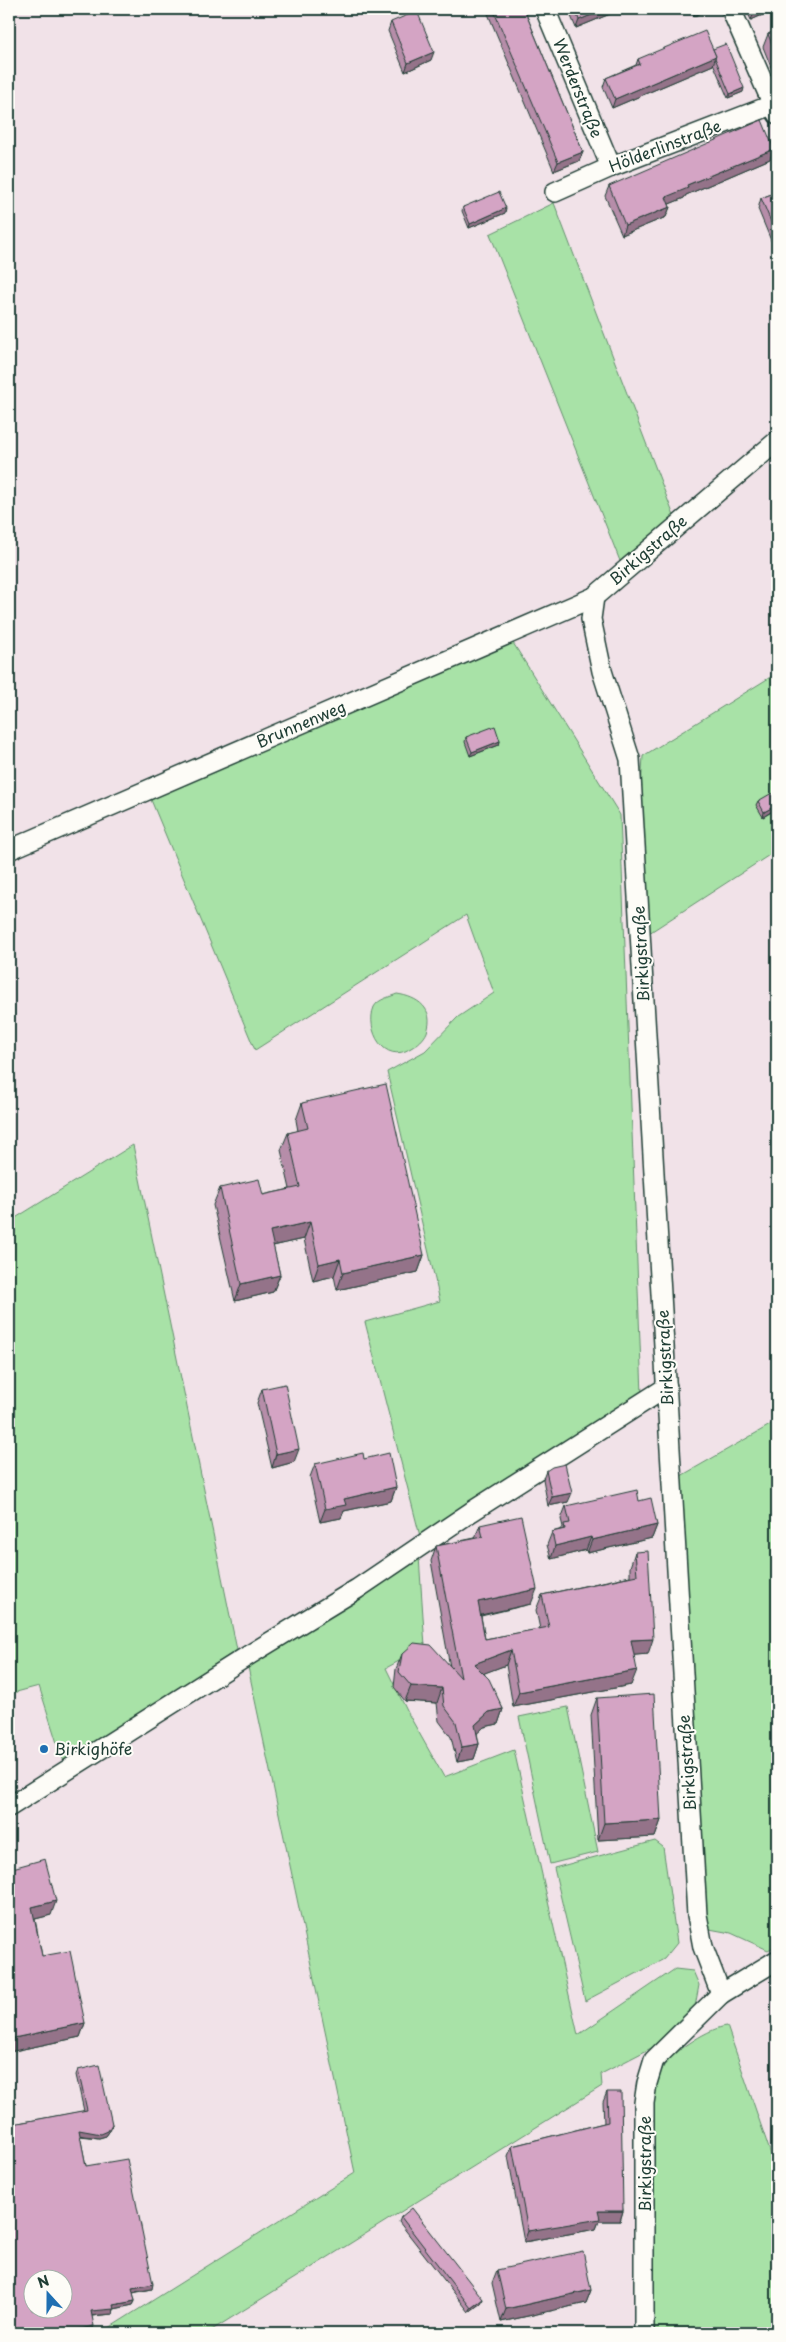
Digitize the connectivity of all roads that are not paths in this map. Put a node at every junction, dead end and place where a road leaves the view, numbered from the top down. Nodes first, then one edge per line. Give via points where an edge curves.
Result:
1 (545, 9) edge
2 (731, 9) edge
3 (776, 107) edge
4 (611, 167) junction
5 (555, 192) dead end
6 (777, 441) edge
7 (594, 597) junction
8 (9, 850) edge
9 (667, 1387) junction
10 (9, 1807) edge
11 (777, 1960) edge
12 (721, 1994) junction
13 (644, 2333) edge

1 - 4 street, Werderstraße
2 - 3 street
3 - 4 street, Hölderlinstraße
4 - 5 street, Hölderlinstraße
6 - 7 street, Birkigstraße
7 - 8 street, Brunnenweg
7 - 9 street, Birkigstraße via 591,619 602,671 630,759
9 - 10 street via 357,1589
9 - 12 street, Birkigstraße via 697,1915 703,1947
11 - 12 street
12 - 13 street, Birkigstraße via 654,2060 646,2083

